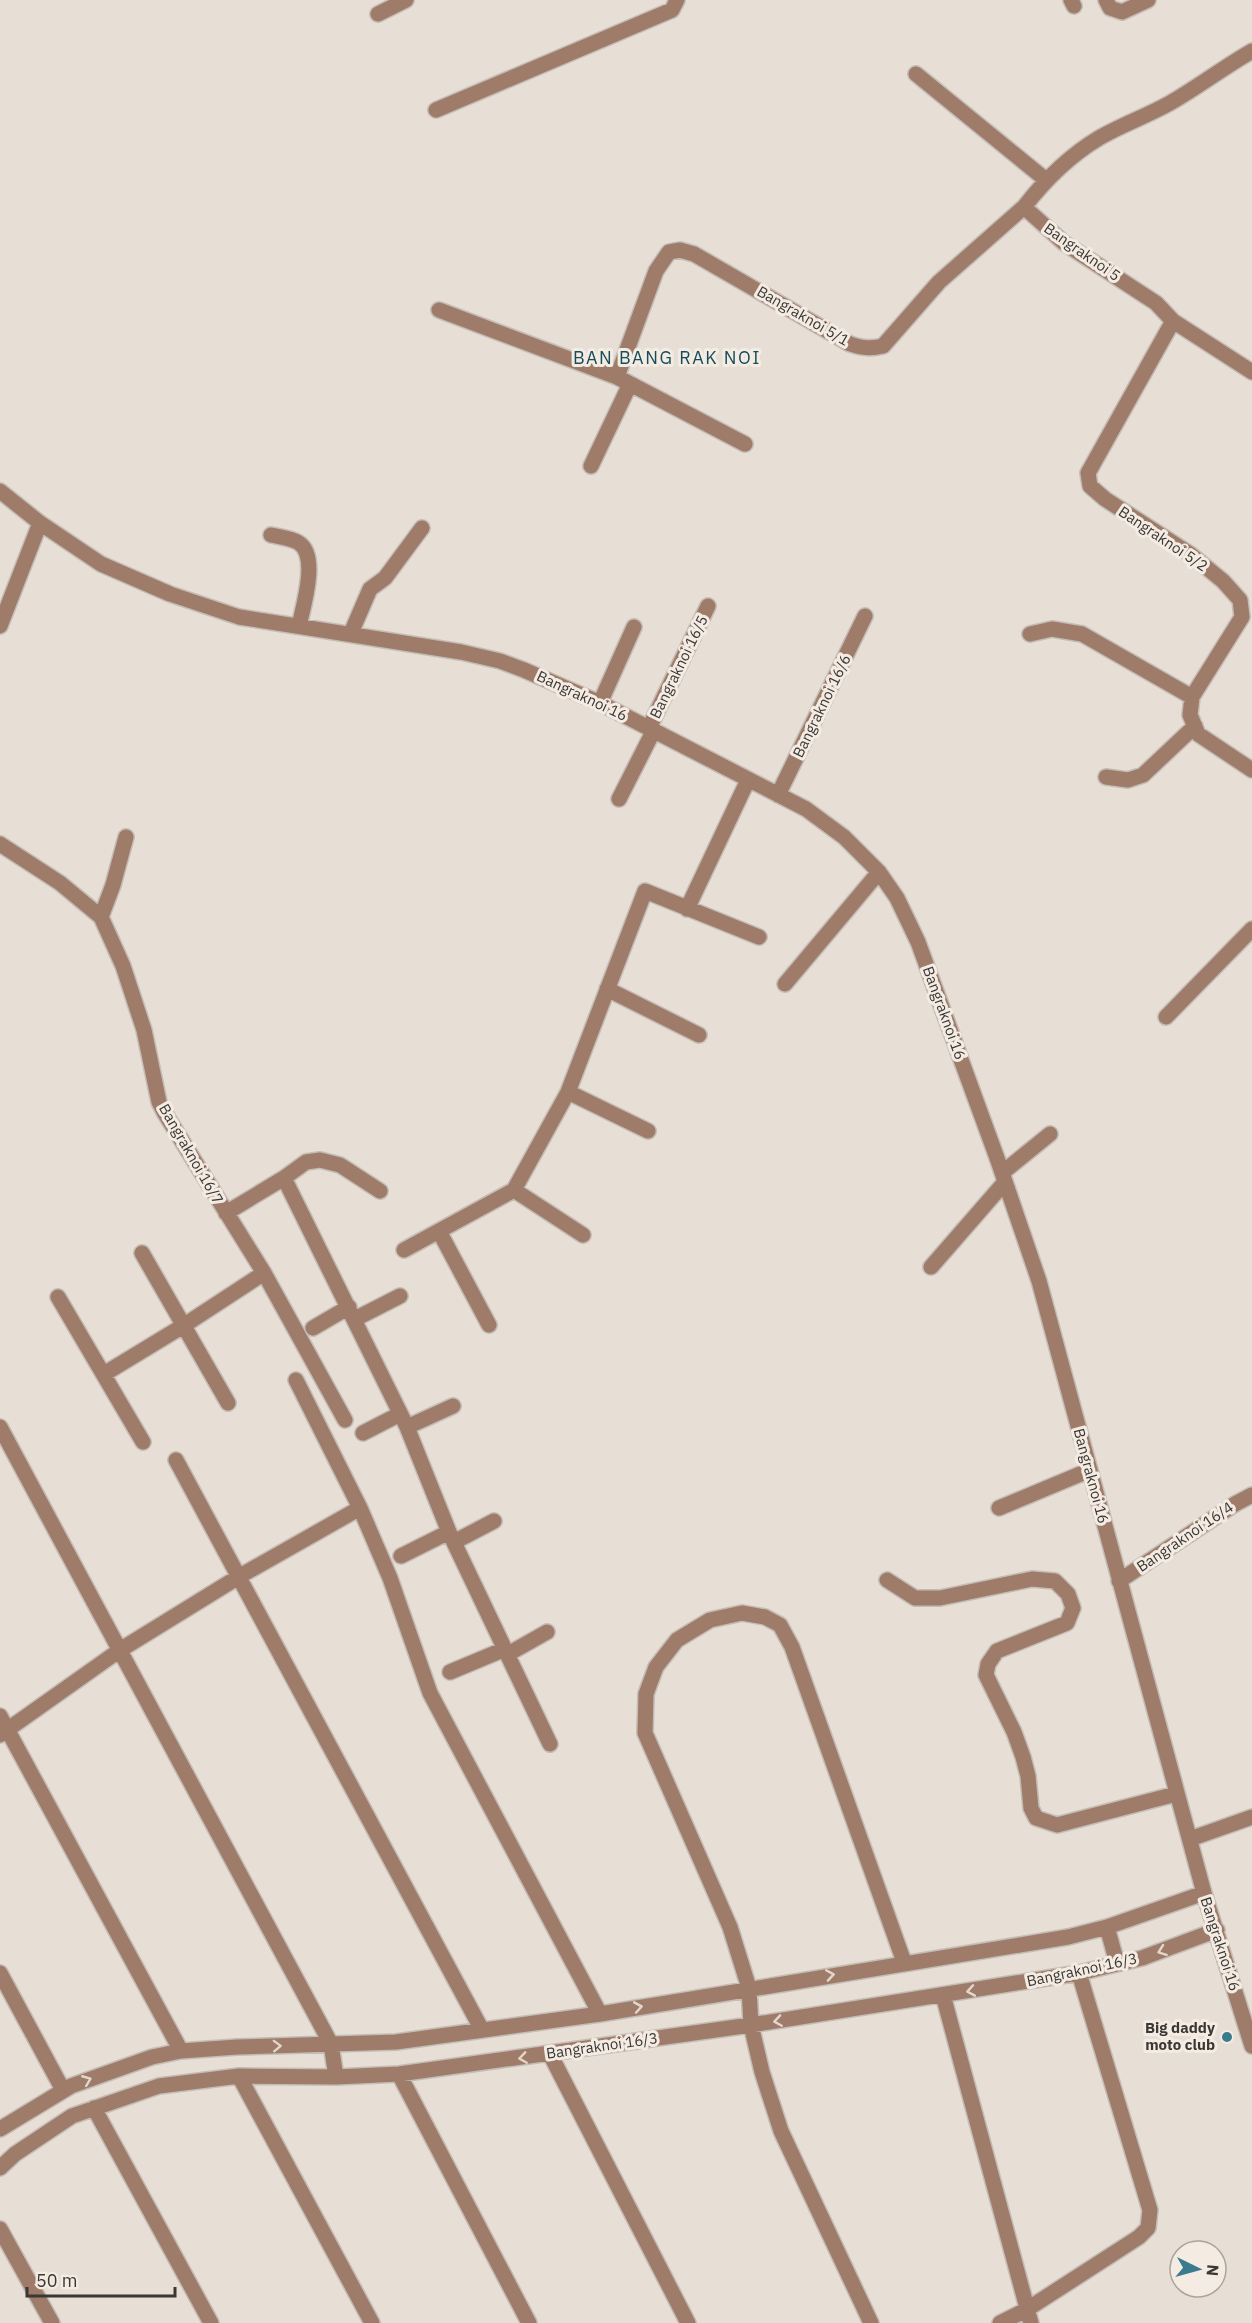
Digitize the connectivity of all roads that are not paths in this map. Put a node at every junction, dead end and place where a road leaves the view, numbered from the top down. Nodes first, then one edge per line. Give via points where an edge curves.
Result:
1 (406, 0) edge
2 (677, 0) edge
3 (1106, 0) edge
4 (1148, 0) edge
5 (378, 14) dead end
6 (1252, 51) edge
7 (916, 74) dead end
8 (436, 110) dead end
9 (1047, 180) junction
10 (1024, 207) junction
11 (439, 310) dead end
12 (1173, 321) junction
13 (1252, 372) edge
14 (624, 380) junction
15 (745, 444) dead end
16 (591, 466) dead end
17 (0, 491) edge
18 (40, 524) junction
19 (422, 528) dead end
20 (271, 535) dead end
21 (708, 606) dead end
22 (865, 616) dead end
23 (0, 626) edge
24 (299, 626) junction
25 (634, 627) dead end
26 (351, 633) junction
27 (1030, 634) dead end
28 (1192, 697) junction
29 (600, 703) junction
30 (1195, 726) junction
31 (652, 729) junction
32 (1252, 770) edge
33 (1106, 777) dead end
34 (748, 780) junction
35 (778, 795) junction
36 (619, 799) dead end
37 (126, 837) dead end
38 (0, 844) edge
39 (879, 872) junction
40 (687, 909) junction
41 (101, 917) junction
42 (1252, 929) edge
43 (759, 938) dead end
44 (785, 984) dead end
45 (607, 989) junction
46 (1166, 1017) dead end
47 (699, 1035) dead end
48 (568, 1092) junction
49 (648, 1131) dead end
50 (1050, 1134) dead end
51 (284, 1178) junction
52 (1004, 1178) junction
53 (514, 1190) junction
54 (380, 1191) dead end
55 (226, 1213) junction
56 (439, 1231) junction
57 (583, 1235) dead end
58 (404, 1250) dead end
59 (142, 1253) dead end
60 (931, 1267) dead end
61 (264, 1273) junction
62 (58, 1296) dead end
63 (400, 1296) dead end
64 (352, 1313) junction
65 (489, 1325) dead end
66 (183, 1326) junction
67 (312, 1328) dead end
68 (104, 1374) junction
69 (296, 1380) dead end
70 (228, 1404) dead end
71 (453, 1406) dead end
72 (345, 1420) dead end
73 (404, 1421) junction
74 (0, 1427) edge
75 (363, 1433) dead end
76 (143, 1442) dead end
77 (176, 1460) dead end
78 (1090, 1470) junction
79 (1252, 1495) edge
80 (360, 1508) junction
81 (999, 1508) dead end
82 (494, 1521) dead end
83 (451, 1537) junction
84 (401, 1556) dead end
85 (240, 1576) junction
86 (887, 1580) dead end
87 (1119, 1581) junction
88 (548, 1632) dead end
89 (120, 1650) junction
90 (506, 1651) junction
91 (450, 1672) dead end
92 (2, 1726) edge
93 (550, 1744) dead end
94 (1176, 1794) junction
95 (1252, 1817) edge
96 (1190, 1839) junction
97 (1204, 1893) junction
98 (1107, 1927) junction
99 (1216, 1930) junction
100 (904, 1962) junction
101 (1117, 1963) junction
102 (0, 1973) edge
103 (1079, 1973) junction
104 (749, 1988) junction
105 (943, 1995) junction
106 (600, 2014) junction
107 (751, 2025) junction
108 (482, 2030) junction
109 (331, 2044) junction
110 (1252, 2046) edge
111 (181, 2052) junction
112 (550, 2054) junction
113 (399, 2074) junction
114 (239, 2076) junction
115 (336, 2077) junction
116 (63, 2090) junction
117 (94, 2108) junction
118 (0, 2129) edge
119 (0, 2168) edge
120 (0, 2229) edge
121 (1029, 2316) edge
122 (52, 2323) edge
123 (211, 2323) edge
124 (372, 2323) edge
125 (529, 2323) edge
126 (688, 2323) edge
127 (871, 2323) edge
128 (1000, 2323) edge

1 - 5 street
2 - 8 street via 672,10
3 - 4 street via 1110,8 1122,12
6 - 9 street via 1171,103 1100,138
7 - 9 street
9 - 10 street
10 - 12 street, Bangraknoi 5 via 1064,243 1156,303
10 - 14 street, Bangraknoi 5/1 via 939,282 883,346 871,349 850,344 694,254 669,252 656,271
11 - 14 street
12 - 13 street, Bangraknoi 5
12 - 28 street, Bangraknoi 5/2 via 1088,473 1090,486 1105,499 1190,554 1240,600 1242,617
14 - 15 street
14 - 16 street, Bangraknoi 5/1
17 - 18 street, Bangraknoi 16
18 - 23 street
18 - 24 street, Bangraknoi 16 via 101,564 170,594 239,617
19 - 26 street via 385,578 370,589
20 - 24 street via 298,542 306,554 308,580
21 - 31 street, Bangraknoi 16/5
22 - 35 street, Bangraknoi 16/6
24 - 26 street, Bangraknoi 16
25 - 29 street
26 - 29 street, Bangraknoi 16 via 500,661
27 - 28 street via 1052,629 1082,634
28 - 30 street via 1190,715
29 - 31 street, Bangraknoi 16
30 - 32 street via 1198,734
30 - 33 street via 1143,775 1128,780
31 - 34 street, Bangraknoi 16
31 - 36 street, Bangraknoi 16/5
34 - 35 street, Bangraknoi 16
34 - 40 street
35 - 39 street, Bangraknoi 16 via 806,809 844,837
37 - 41 street
38 - 41 street, Bangraknoi 16/7 via 60,883
39 - 44 street
39 - 52 street, Bangraknoi 16 via 897,898 918,942
40 - 43 street
40 - 45 street via 645,891
41 - 55 street, Bangraknoi 16/7 via 123,966 144,1030 159,1102
42 - 46 street
45 - 47 street
45 - 48 street
48 - 49 street
48 - 53 street
50 - 52 street
51 - 54 street via 306,1162 320,1160 340,1165
51 - 55 street
51 - 64 street
52 - 60 street
52 - 78 street, Bangraknoi 16 via 1039,1281
53 - 56 street
53 - 57 street
55 - 61 street, Bangraknoi 16/7
56 - 58 street
56 - 65 street
59 - 66 street
61 - 66 street
61 - 72 street, Bangraknoi 16/7
62 - 68 street
63 - 64 street
64 - 67 street
64 - 73 street
66 - 68 street
66 - 70 street
68 - 76 street
69 - 80 street
71 - 73 street
73 - 75 street
73 - 83 street
74 - 89 street
77 - 85 street
78 - 81 street
78 - 87 street, Bangraknoi 16
79 - 87 street, Bangraknoi 16/4
80 - 85 street
80 - 106 street via 390,1578 430,1694
82 - 83 street
83 - 84 street
83 - 90 street
85 - 89 street
85 - 108 street
86 - 94 street via 915,1598 940,1598 1032,1579 1055,1581 1068,1594 1073,1608 1067,1623 998,1651 988,1664 986,1676 1023,1757 1036,1818 1057,1825
87 - 94 street, Bangraknoi 16
88 - 90 street
89 - 92 street
89 - 109 street
90 - 91 street
90 - 93 street
92 - 111 street
94 - 96 street, Bangraknoi 16
95 - 96 street
96 - 97 street, Bangraknoi 16
97 - 98 street
97 - 99 street, Bangraknoi 16
98 - 100 street
98 - 101 street
99 -> 101 street, Bangraknoi 16/3 via 1142,1958
99 - 110 street, Bangraknoi 16
104 -> 100 street
100 - 104 street via 792,1647 780,1624 742,1613 710,1620 677,1640 656,1667 646,1694 645,1733 730,1927
101 - 103 street, Bangraknoi 16/3
102 - 116 street
103 -> 105 street, Bangraknoi 16/3
103 - 121 street via 1150,2210 1148,2228
106 -> 104 street
104 - 107 street
105 -> 107 street, Bangraknoi 16/3
105 - 121 street
106 - 108 street
107 - 112 street, Bangraknoi 16/3
107 - 127 street via 781,2131
108 - 109 street via 396,2042
111 -> 109 street
109 - 115 street
116 -> 111 street via 152,2057
112 -> 113 street, Bangraknoi 16/3
112 - 126 street
113 - 115 street, Bangraknoi 16/3
113 - 125 street
114 - 115 street, Bangraknoi 16/3
114 - 117 street, Bangraknoi 16/3 via 159,2086
114 - 124 street
116 - 118 street
117 - 119 street, Bangraknoi 16/3 via 72,2116
117 - 123 street
120 - 122 street
121 - 128 street

